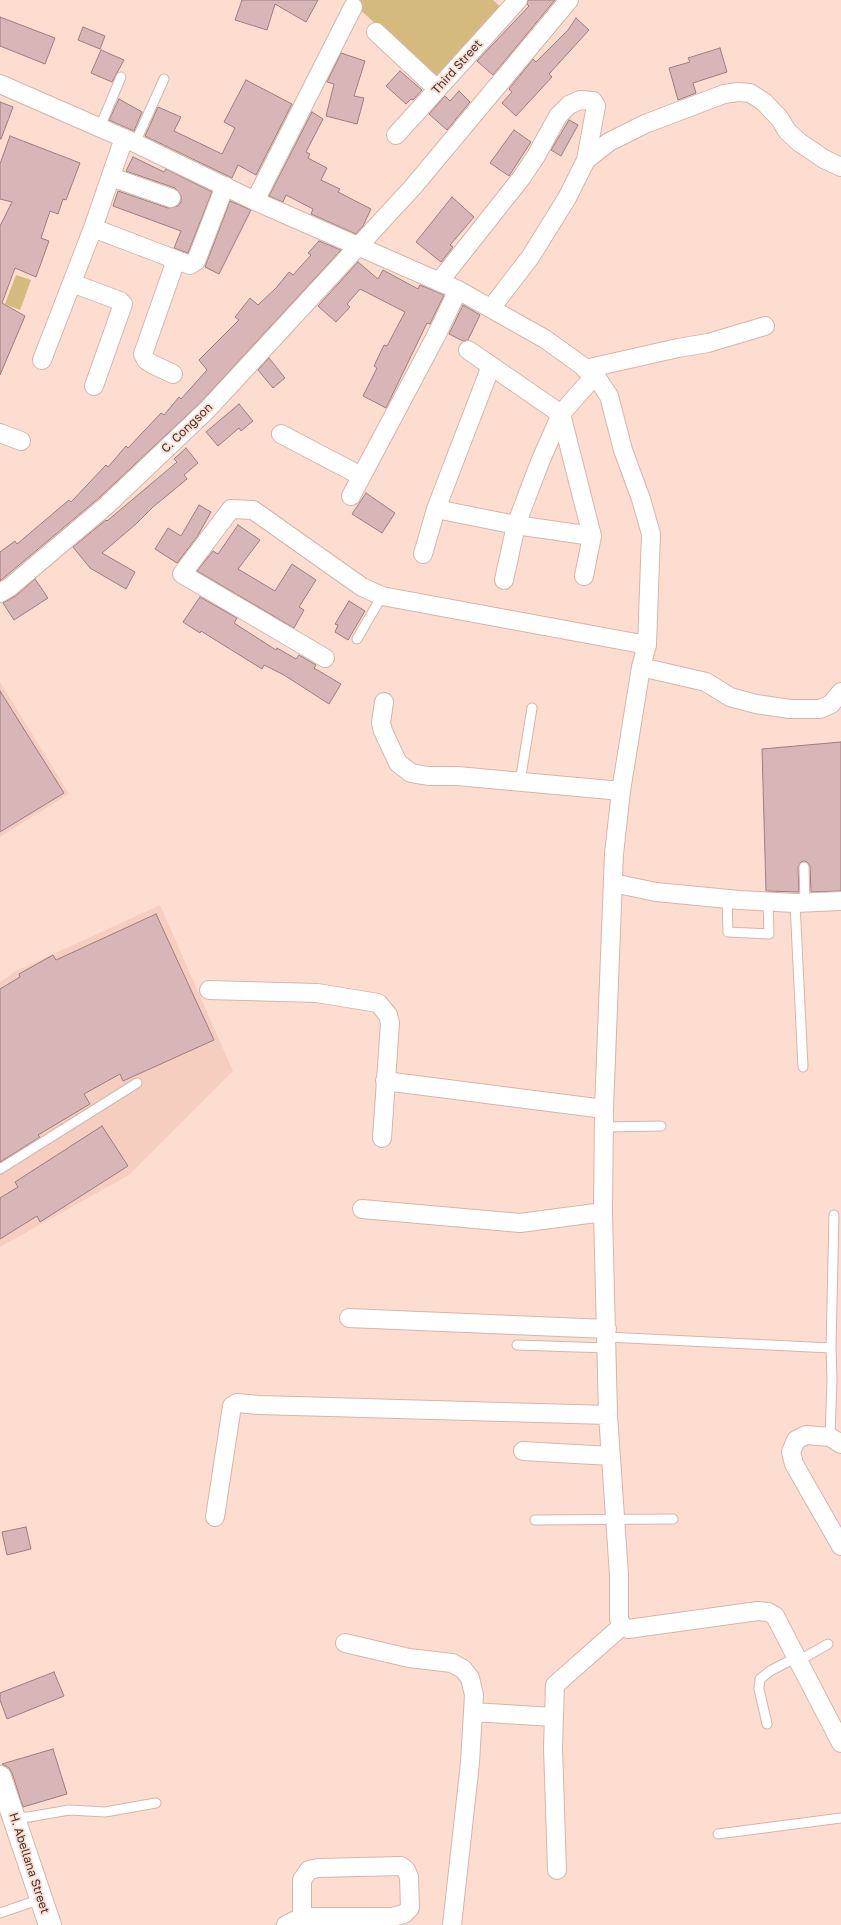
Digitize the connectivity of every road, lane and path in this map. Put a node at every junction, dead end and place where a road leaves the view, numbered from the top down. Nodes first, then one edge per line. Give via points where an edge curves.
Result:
1 (569, 0) edge
2 (508, 4) edge
3 (353, 7) dead end
4 (376, 32) dead end
5 (121, 77) dead end
6 (164, 79) dead end
7 (0, 84) edge
8 (437, 89) junction
9 (100, 127) junction
10 (396, 135) dead end
11 (130, 140) junction
12 (586, 160) junction
13 (841, 166) edge
14 (111, 176) junction
15 (225, 186) junction
16 (171, 198) dead end
17 (255, 201) junction
18 (93, 228) junction
19 (357, 245) junction
20 (176, 260) junction
21 (439, 282) junction
22 (72, 283) junction
23 (458, 290) junction
24 (492, 307) junction
25 (765, 326) dead end
26 (468, 350) dead end
27 (42, 360) dead end
28 (491, 366) junction
29 (590, 372) junction
30 (173, 374) dead end
31 (94, 386) dead end
32 (561, 414) junction
33 (0, 433) edge
34 (281, 434) dead end
35 (21, 441) dead end
36 (360, 476) junction
37 (351, 496) dead end
38 (436, 509) junction
39 (516, 524) junction
40 (592, 536) junction
41 (424, 554) dead end
42 (584, 576) dead end
43 (504, 580) dead end
44 (0, 593) edge
45 (382, 596) junction
46 (357, 639) dead end
47 (647, 646) junction
48 (325, 658) dead end
49 (641, 667) junction
50 (841, 692) edge
51 (384, 702) dead end
52 (532, 708) dead end
53 (520, 782) junction
54 (621, 791) junction
55 (804, 867) dead end
56 (613, 883) junction
57 (727, 899) junction
58 (768, 900) junction
59 (841, 901) edge
60 (800, 902) junction
61 (209, 990) dead end
62 (804, 1067) dead end
63 (385, 1081) junction
64 (137, 1083) dead end
65 (604, 1109) junction
66 (661, 1126) dead end
67 (604, 1127) junction
68 (382, 1138) dead end
69 (0, 1168) edge
70 (362, 1209) dead end
71 (603, 1212) junction
72 (834, 1215) dead end
73 (349, 1318) dead end
74 (607, 1338) junction
75 (517, 1345) dead end
76 (831, 1348) junction
77 (608, 1415) junction
78 (835, 1441) edge
79 (523, 1452) dead end
80 (611, 1456) junction
81 (215, 1517) dead end
82 (615, 1518) junction
83 (673, 1519) dead end
84 (535, 1520) dead end
85 (841, 1546) edge
86 (622, 1626) junction
87 (345, 1643) dead end
88 (828, 1644) dead end
89 (798, 1659) junction
90 (473, 1712) junction
91 (553, 1716) junction
92 (767, 1724) dead end
93 (841, 1743) edge
94 (0, 1778) edge
95 (156, 1803) dead end
96 (14, 1816) junction
97 (841, 1818) edge
98 (718, 1834) dead end
99 (557, 1870) dead end
100 (41, 1899) junction
101 (0, 1913) edge
102 (302, 1917) junction
103 (50, 1925) edge
104 (286, 1925) edge
105 (452, 1925) edge

1 - 19 street, C. Congson via 413,186
2 - 8 street, Third Street
3 - 17 street
4 - 8 street
5 - 9 lane
6 - 11 lane
7 - 9 street
8 - 10 street, Third Street
9 - 11 street
11 - 14 street
11 - 15 street
12 - 13 street via 608,142 645,124 724,94 738,92 750,93 764,102 799,142 824,159
12 - 21 street via 596,106 593,101 580,100 569,105 558,116 522,177
12 - 24 street via 550,227
14 - 16 street
14 - 18 street
15 - 17 street
15 - 20 street via 196,261 190,265
17 - 19 street
18 - 20 street
18 - 22 street
19 - 21 street
19 - 44 street, C. Congson via 207,410 107,505
20 - 30 street via 143,354 152,364
21 - 23 street
22 - 27 street
22 - 31 street via 123,304
23 - 24 street
23 - 36 street
24 - 29 street via 545,339
25 - 29 street
26 - 28 street
28 - 32 street
28 - 38 street
29 - 32 street
29 - 47 street via 609,396 623,450 651,534
32 - 39 street
32 - 40 street
33 - 35 street
34 - 36 street
36 - 37 street
38 - 39 street
38 - 41 street
39 - 40 street
39 - 43 street
40 - 42 street
45 - 46 lane
45 - 47 street
45 - 48 street via 362,587 253,510 232,509 182,574
47 - 49 street
49 - 50 street via 706,682 730,697 790,710 820,708 831,704
49 - 54 street
51 - 53 street via 381,723 385,735 398,763 411,773
52 - 53 lane
53 - 54 street
54 - 56 street
55 - 60 lane
56 - 57 street via 656,892
56 - 65 street
57 - 58 street
57 - 58 lane via 728,932 769,934
58 - 60 street
59 - 60 street
60 - 62 lane
61 - 63 street via 317,992 378,1003 388,1015 390,1023
63 - 65 street
63 - 68 street
64 - 69 lane
65 - 67 street
66 - 67 lane
67 - 71 street
70 - 71 street via 520,1223
71 - 74 street
72 - 76 lane
73 - 74 street
74 - 75 lane
74 - 76 lane
74 - 77 street
76 - 78 lane
77 - 80 street
77 - 81 street via 237,1403 232,1406
78 - 85 street via 806,1435 796,1440 792,1452 794,1464
79 - 80 street
80 - 82 street
82 - 83 lane
82 - 84 lane
82 - 86 street via 619,1619
86 - 89 street via 634,1628 758,1611 768,1612 775,1616
86 - 91 street via 555,1685
87 - 90 street via 409,1658 452,1663 463,1669 470,1678 474,1695
88 - 89 lane
89 - 92 lane via 770,1671 760,1680 758,1689
89 - 93 street
90 - 91 street
90 - 105 street via 470,1763
91 - 99 street
94 - 96 main road, H. Abellana Street
95 - 96 lane via 105,1812 69,1810 29,1817
96 - 100 main road, H. Abellana Street
97 - 98 lane
100 - 101 lane
100 - 103 main road, H. Abellana Street
102 - 102 street via 392,1917 404,1914 410,1908 409,1877 401,1866 309,1870 302,1880
102 - 104 street

